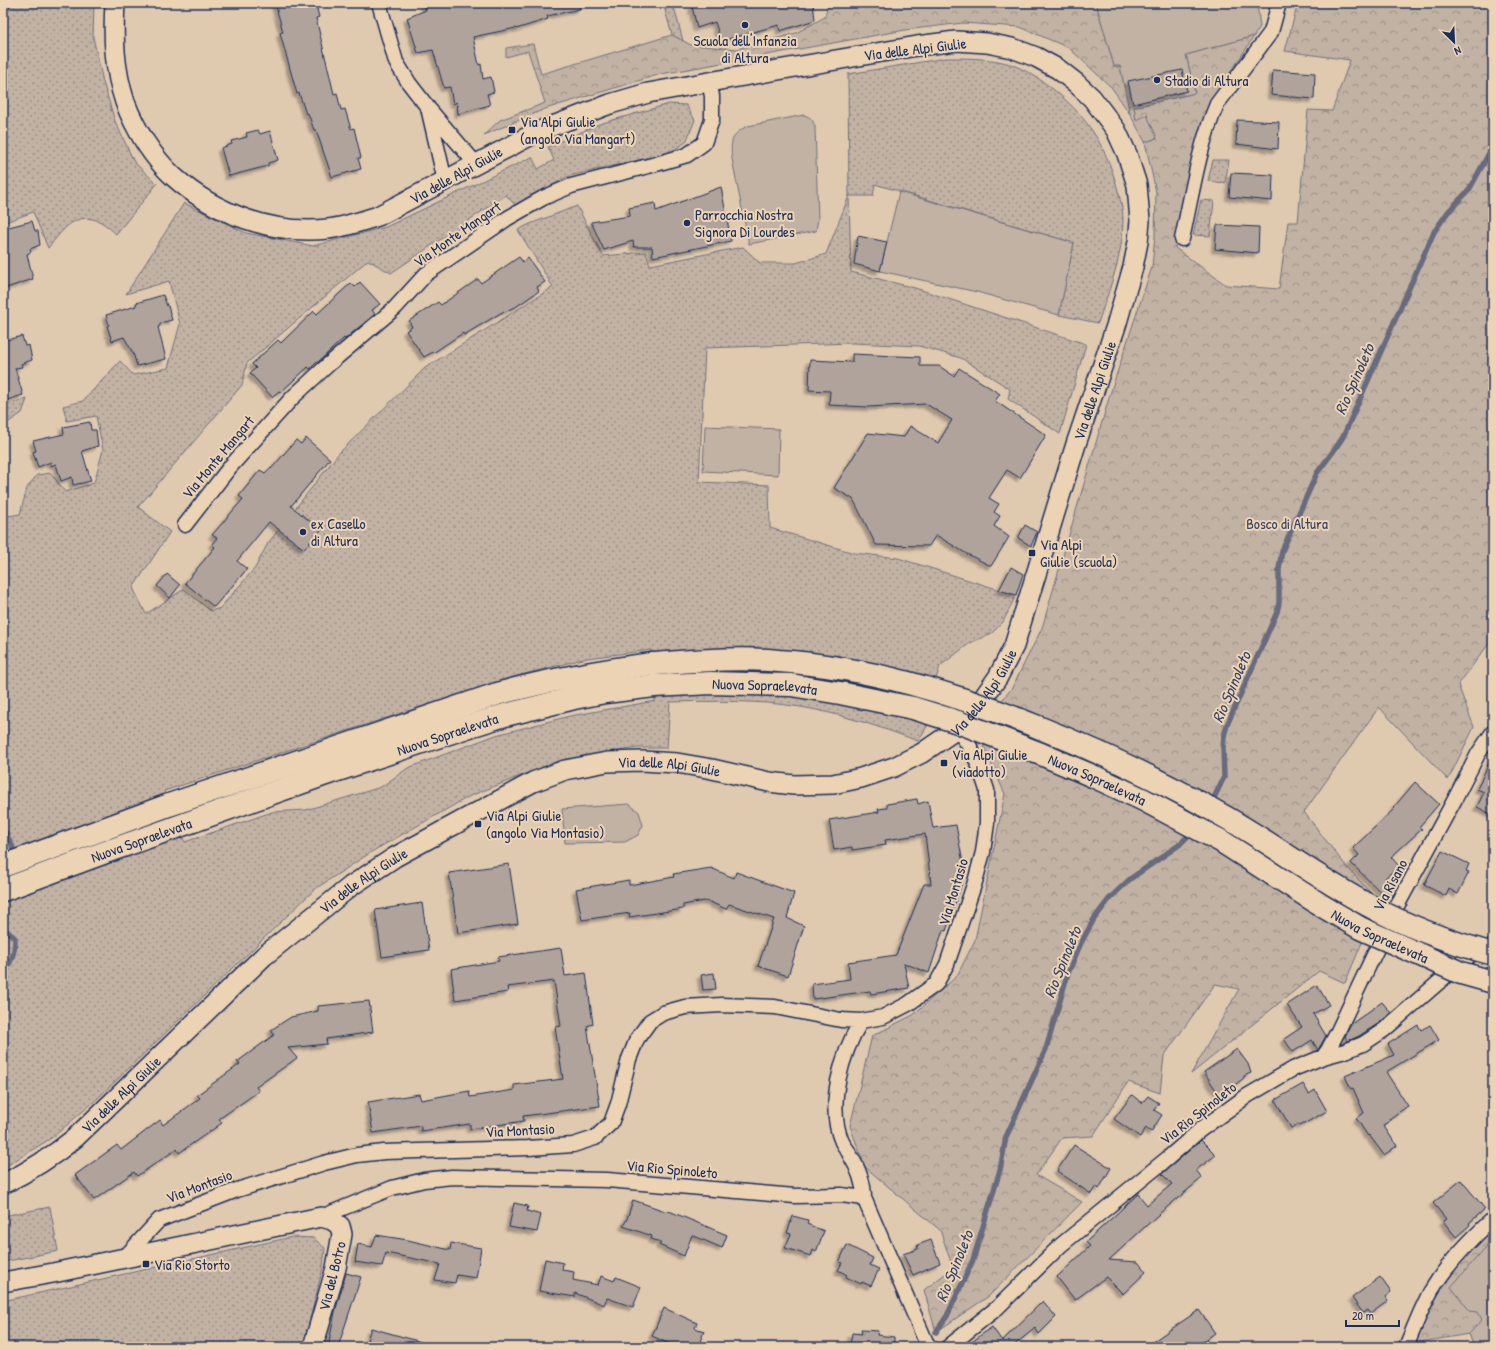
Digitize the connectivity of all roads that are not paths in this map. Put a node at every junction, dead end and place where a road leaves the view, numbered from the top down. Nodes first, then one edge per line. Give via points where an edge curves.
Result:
1 (115, 3) edge
2 (379, 3) edge
3 (1279, 3) edge
4 (710, 82) junction
5 (429, 109) junction
6 (476, 164) junction
7 (444, 181) junction
8 (1182, 239) dead end
9 (185, 525) dead end
10 (957, 729) junction
11 (1493, 732) edge
12 (3, 866) edge
13 (3, 890) edge
14 (1493, 945) edge
15 (1493, 954) edge
16 (1493, 982) edge
17 (861, 1021) junction
18 (1323, 1057) junction
19 (3, 1184) edge
20 (864, 1198) junction
21 (320, 1217) junction
22 (1493, 1219) edge
23 (125, 1257) junction
24 (3, 1282) edge
25 (314, 1347) edge
26 (930, 1347) edge
27 (948, 1347) edge
28 (1406, 1347) edge

1 - 7 street, Via delle Alpi Giulie via 113,42 118,74 125,101 146,144 175,178 224,210 276,227 301,230 328,229 378,216
2 - 5 street via 396,62
3 - 8 street via 1271,32 1217,104 1211,118
4 - 6 street, Via delle Alpi Giulie via 648,93 602,107 537,132
4 - 9 street, Via Monte Mangart via 712,120 704,143 687,155 571,186 543,198 508,218 426,274 395,308 293,397 230,467
4 - 10 street, Via delle Alpi Giulie via 917,46 956,41 987,43 1012,48 1036,57 1076,83 1105,114 1127,154 1136,185 1140,221 1133,267 1116,326 1076,444 1014,646 998,677
5 - 6 street
5 - 7 street
6 - 7 street, Via delle Alpi Giulie
10 - 17 street, Via Montasio via 970,747 988,790 983,852 975,882 947,964 936,984 902,1008 883,1017
10 - 19 street, Via delle Alpi Giulie via 922,753 894,767 833,784 794,785 769,782 677,763 642,761 607,762 565,770 533,782 401,854 351,886 264,956 75,1138 51,1158
11 - 18 street, Via Risano via 1478,754 1397,906 1338,1031
12 - 15 highway, Nuova Sopraelevata, bridge via 169,805 497,694 604,670 652,664 746,659 809,664 904,682 941,691 1002,712 1098,752 1169,786 1260,837 1366,904 1419,930
13 - 16 highway, Nuova Sopraelevata, bridge via 330,773 505,715 605,692 654,686 711,683 791,686 906,707 958,722 1042,754 1144,800 1221,841 1324,908 1360,928 1461,972
14 - 18 street, Via Rio Spinoleto via 1470,955 1384,1030 1363,1044
17 - 20 street via 846,1052 839,1077 836,1103 837,1125 842,1142 864,1187
17 - 23 street, Via Montasio via 841,1020 775,1007 685,1007 663,1013 650,1021 637,1039 629,1058 611,1123 595,1138 573,1145 528,1148 384,1152 324,1163 237,1190 159,1220
18 - 27 street, Via Rio Spinoleto via 1272,1080 1200,1130 1061,1245 997,1308
20 - 21 street, Via Rio Spinoleto via 841,1195 795,1196 607,1180 452,1177 424,1180 392,1188
20 - 26 street
21 - 23 street
21 - 25 street, Via del Botro via 332,1220 340,1226 342,1234 336,1268
22 - 28 street via 1463,1249 1437,1281
23 - 24 street

